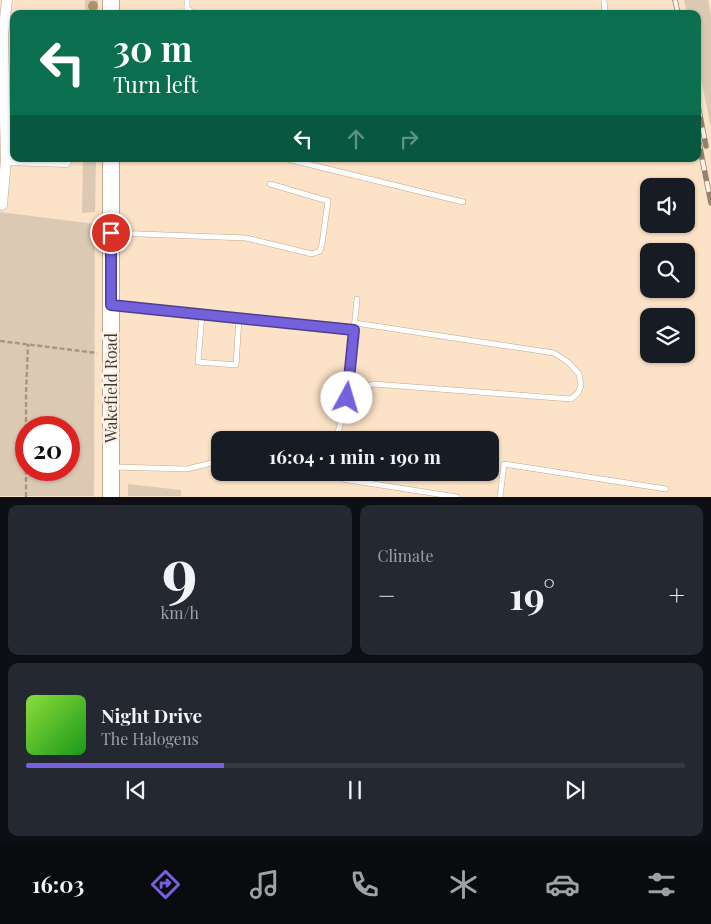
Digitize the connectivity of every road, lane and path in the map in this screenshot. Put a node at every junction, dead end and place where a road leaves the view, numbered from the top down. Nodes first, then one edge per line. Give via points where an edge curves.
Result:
1 (7, 0) edge
2 (3, 36) junction
3 (10, 36) edge
4 (6, 160) junction
5 (10, 160) edge
6 (111, 162) edge
7 (299, 162) edge
8 (270, 184) dead end
9 (463, 202) dead end
10 (2, 205) dead end
11 (111, 233) junction
12 (357, 299) dead end
13 (111, 305) junction
14 (202, 314) junction
15 (239, 318) junction
16 (355, 323) junction
17 (354, 330) junction
18 (0, 341) edge
19 (28, 344) junction
20 (111, 354) junction
21 (347, 398) junction
22 (338, 431) edge
23 (211, 463) edge
24 (111, 467) junction
25 (356, 481) edge
26 (666, 489) dead end
27 (26, 496) edge
28 (111, 496) edge
29 (457, 496) edge
30 (500, 496) edge

1 - 2 street
2 - 3 street
2 - 4 street
4 - 5 street
4 - 10 street
6 - 11 main road, Wakefield Road
7 - 9 lane
8 - 11 lane via 328,200 320,251 312,254 246,238
11 - 13 main road, Wakefield Road
12 - 16 lane
13 - 14 lane
13 - 20 main road, Wakefield Road
14 - 15 lane
14 - 15 lane via 198,362 236,364
15 - 17 lane
16 - 17 lane
16 - 21 lane via 554,353 568,362 578,374 581,385 571,399 373,384 358,389
17 - 21 lane
18 - 19 path
19 - 20 path
19 - 27 path
20 - 24 main road, Wakefield Road
21 - 22 lane
23 - 24 lane via 187,469
24 - 28 main road, Wakefield Road
25 - 29 lane
26 - 30 lane via 504,464

